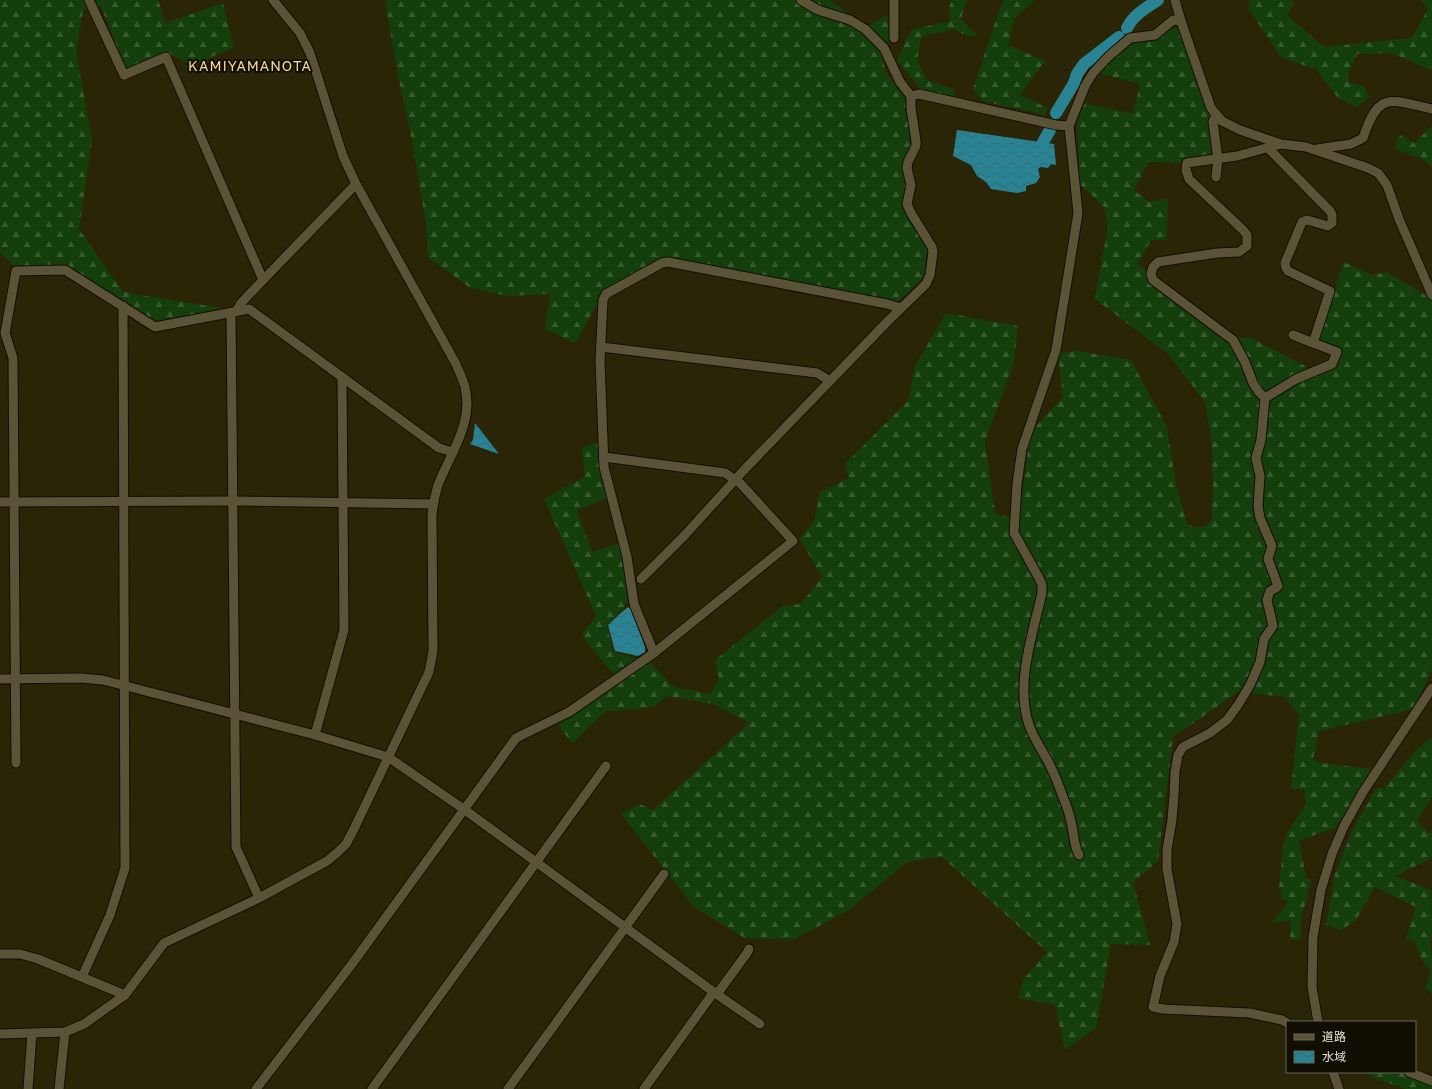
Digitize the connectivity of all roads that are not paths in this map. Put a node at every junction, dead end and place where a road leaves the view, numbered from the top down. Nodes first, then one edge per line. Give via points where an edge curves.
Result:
1 (90, 0) edge
2 (273, 0) edge
3 (801, 0) edge
4 (894, 0) edge
5 (1175, 0) edge
6 (1181, 21) junction
7 (894, 38) dead end
8 (911, 96) junction
9 (1432, 109) edge
10 (1216, 114) junction
11 (1069, 126) junction
12 (1255, 135) junction
13 (1281, 144) junction
14 (1267, 148) junction
15 (1313, 150) junction
16 (1218, 159) junction
17 (1216, 178) dead end
18 (356, 184) junction
19 (263, 280) junction
20 (1432, 295) edge
21 (123, 306) junction
22 (900, 308) junction
23 (234, 311) junction
24 (1293, 335) dead end
25 (1313, 343) junction
26 (601, 347) junction
27 (342, 378) junction
28 (830, 381) junction
29 (1265, 398) junction
30 (452, 452) junction
31 (604, 457) junction
32 (736, 480) junction
33 (233, 501) junction
34 (0, 502) edge
35 (14, 502) junction
36 (343, 502) junction
37 (124, 503) junction
38 (433, 504) junction
39 (641, 579) dead end
40 (654, 653) junction
41 (0, 679) edge
42 (16, 679) junction
43 (126, 685) junction
44 (1432, 688) edge
45 (235, 714) junction
46 (314, 735) junction
47 (388, 757) junction
48 (16, 763) dead end
49 (606, 766) dead end
50 (465, 810) junction
51 (1079, 855) dead end
52 (537, 862) junction
53 (664, 874) dead end
54 (259, 898) junction
55 (625, 927) junction
56 (748, 949) dead end
57 (0, 954) edge
58 (82, 977) junction
59 (715, 993) junction
60 (126, 995) junction
61 (1318, 1021) edge
62 (1286, 1023) edge
63 (760, 1024) dead end
64 (65, 1032) junction
65 (32, 1033) junction
66 (0, 1034) edge
67 (1332, 1073) edge
68 (1412, 1073) edge
69 (1432, 1081) edge
70 (28, 1089) edge
71 (59, 1089) edge
72 (256, 1089) edge
73 (372, 1089) edge
74 (508, 1089) edge
75 (644, 1089) edge
76 (1339, 1089) edge

1 - 19 street via 124,75 166,57
2 - 18 street via 300,33 310,53 343,156
3 - 8 street via 818,10 850,20 865,29 884,48 900,82
4 - 7 street
5 - 6 street
6 - 10 street via 1211,108
6 - 11 street via 1173,20 1156,35 1130,38 1108,57 1085,86
8 - 11 street via 919,94
8 - 22 street via 916,146 907,168 910,185 907,204 933,252 926,284
9 - 15 street via 1388,101 1380,105 1369,119 1363,138 1351,144
10 - 12 street via 1222,121
10 - 16 street via 1213,128
11 - 51 street via 1078,213 1054,354 1020,458 1014,533 1042,585 1024,674 1027,718 1033,736 1049,763 1063,797
12 - 13 street
12 - 14 street
13 - 14 street
13 - 15 street
14 - 16 street
14 - 25 street via 1332,215 1332,224 1328,226 1307,220 1302,222 1285,263 1288,271 1330,291
15 - 20 street via 1378,173 1387,186
16 - 17 street
16 - 29 street via 1188,163 1187,175 1194,185 1243,230 1247,235 1247,246 1239,252 1158,262 1153,266 1151,274 1153,280 1233,340 1253,383
18 - 19 street
18 - 30 street via 456,364 465,387 467,411 463,432
19 - 23 street
21 - 23 street via 155,327
21 - 35 street via 65,270 16,272 5,333 13,358
21 - 37 street
22 - 26 street via 668,262 604,296
22 - 28 street
23 - 27 street via 249,309
23 - 33 street
24 - 25 street
25 - 29 street via 1336,352 1332,364 1296,379
26 - 28 street via 817,373
26 - 31 street
27 - 30 street via 439,448
27 - 36 street
28 - 32 street
29 - 62 street via 1261,440 1256,458 1260,476 1260,518 1272,543 1268,559 1278,582 1276,588 1270,591 1267,600 1273,626 1264,639 1260,662 1250,685 1227,720 1210,733 1183,746 1178,755 1167,850 1167,869 1177,924 1174,942 1160,976 1153,1007 1249,1013
30 - 38 street
31 - 32 street via 725,473
31 - 40 street via 604,467 627,557 634,604
32 - 39 street
32 - 40 street via 793,541
33 - 36 street
33 - 37 street
33 - 45 street
34 - 35 street
35 - 37 street
35 - 42 street
36 - 38 street
36 - 46 street via 344,630
37 - 43 street
38 - 47 street via 433,651 429,672
40 - 50 street via 569,712 516,738
41 - 42 street
42 - 43 street via 82,678
42 - 48 street
43 - 45 street
43 - 58 street via 125,868 110,915
44 - 61 street via 1363,792 1332,854 1321,890 1313,938 1312,987
45 - 46 street
45 - 54 street via 236,847
46 - 47 street
47 - 50 street
47 - 54 street via 346,844 327,861
49 - 52 street
50 - 52 street
50 - 72 street
52 - 55 street
52 - 73 street
53 - 55 street
54 - 60 street via 164,943
55 - 59 street
55 - 74 street
56 - 59 street via 720,990
57 - 58 street via 29,956
58 - 60 street
59 - 63 street
59 - 75 street
60 - 64 street via 84,1024
64 - 65 street
64 - 71 street
65 - 66 street
65 - 70 street
67 - 76 street
68 - 69 street

